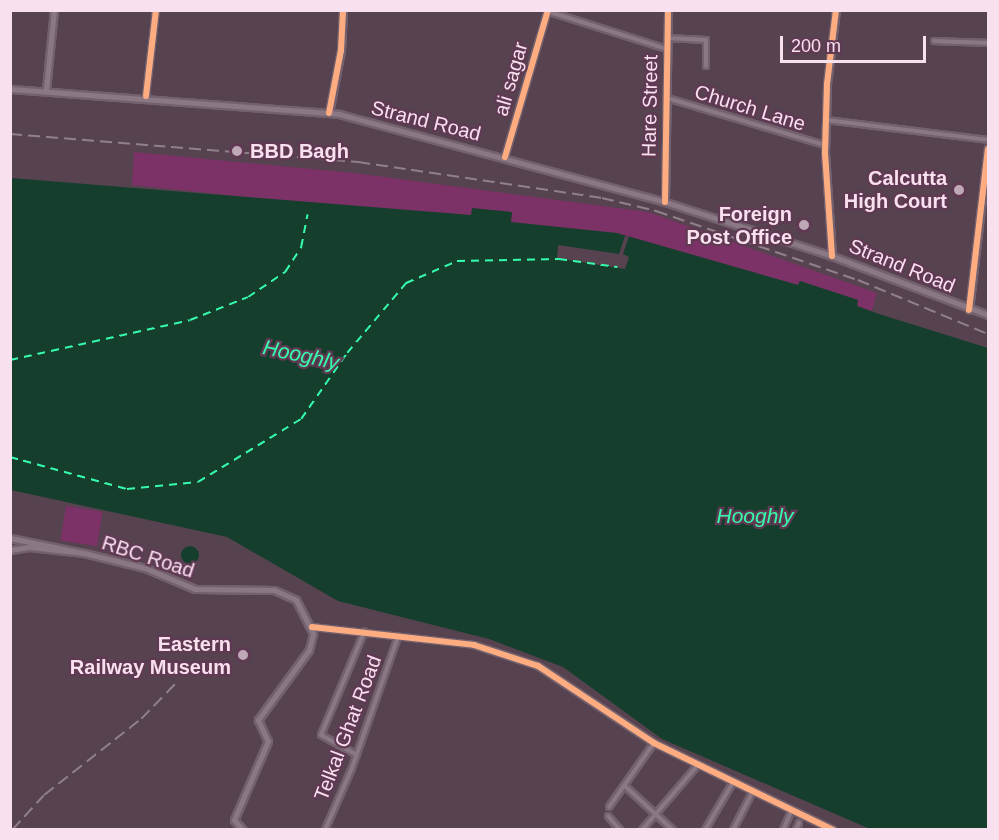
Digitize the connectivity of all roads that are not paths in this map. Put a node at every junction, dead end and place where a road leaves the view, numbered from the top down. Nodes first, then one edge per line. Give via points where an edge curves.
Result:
1 (54, 10) edge
2 (156, 10) edge
3 (343, 10) edge
4 (668, 10) edge
5 (836, 10) edge
6 (548, 11) edge
7 (667, 38) junction
8 (934, 41) dead end
9 (988, 44) edge
10 (667, 49) junction
11 (706, 66) dead end
12 (10, 89) edge
13 (46, 90) junction
14 (146, 96) junction
15 (667, 98) junction
16 (329, 113) junction
17 (826, 120) junction
18 (988, 140) edge
19 (825, 146) junction
20 (988, 149) edge
21 (505, 157) junction
22 (987, 170) edge
23 (665, 202) junction
24 (986, 208) edge
25 (832, 256) junction
26 (969, 310) junction
27 (988, 315) edge
28 (10, 538) edge
29 (10, 550) edge
30 (84, 553) junction
31 (312, 627) junction
32 (364, 632) junction
33 (398, 636) junction
34 (654, 743) junction
35 (357, 755) junction
36 (698, 765) junction
37 (733, 782) junction
38 (626, 787) junction
39 (752, 793) junction
40 (609, 807) dead end
41 (791, 812) junction
42 (656, 815) junction
43 (608, 816) dead end
44 (799, 823) dead end
45 (243, 830) edge
46 (325, 830) edge
47 (620, 830) edge
48 (642, 830) edge
49 (673, 830) edge
50 (705, 830) edge
51 (733, 830) edge
52 (783, 830) edge
53 (796, 830) edge
54 (833, 830) edge

1 - 13 main road
2 - 14 street
3 - 16 street via 341,50
4 - 7 street, Hare Street
5 - 17 street
6 - 10 street
6 - 21 street, ali sagar
7 - 10 street, Hare Street
7 - 11 street via 706,40
8 - 9 street
10 - 15 street, Hare Street
12 - 13 main road, Strand Road
13 - 14 main road, Strand Road
14 - 16 main road, Strand Road
15 - 19 street, Church Lane
15 - 23 street, Hare Street
16 - 21 main road, Strand Road
17 - 18 street
17 - 19 street
19 - 25 street
20 - 22 street
21 - 23 main road, Strand Road
22 - 24 street
23 - 25 main road, Strand Road
24 - 26 street
25 - 26 main road, Strand Road
26 - 27 main road, Strand Road
28 - 30 main road, RBC Road
29 - 30 main road, RBC Road via 30,547
30 - 31 main road, RBC Road via 145,568 195,589 274,590 296,600
31 - 32 street
31 - 45 main road via 309,651 258,720 268,741 234,820
32 - 33 street
32 - 35 street via 321,735
33 - 34 street via 474,645 538,666
33 - 35 street, Telkal Ghat Road
34 - 36 street
34 - 38 street
35 - 46 street, Telkal Ghat Road
36 - 37 street
36 - 42 street
37 - 39 street
37 - 50 street
38 - 40 street
38 - 42 street
39 - 41 street
39 - 51 street
41 - 52 street
41 - 54 street
42 - 48 street
42 - 49 street
43 - 47 street
44 - 53 street

